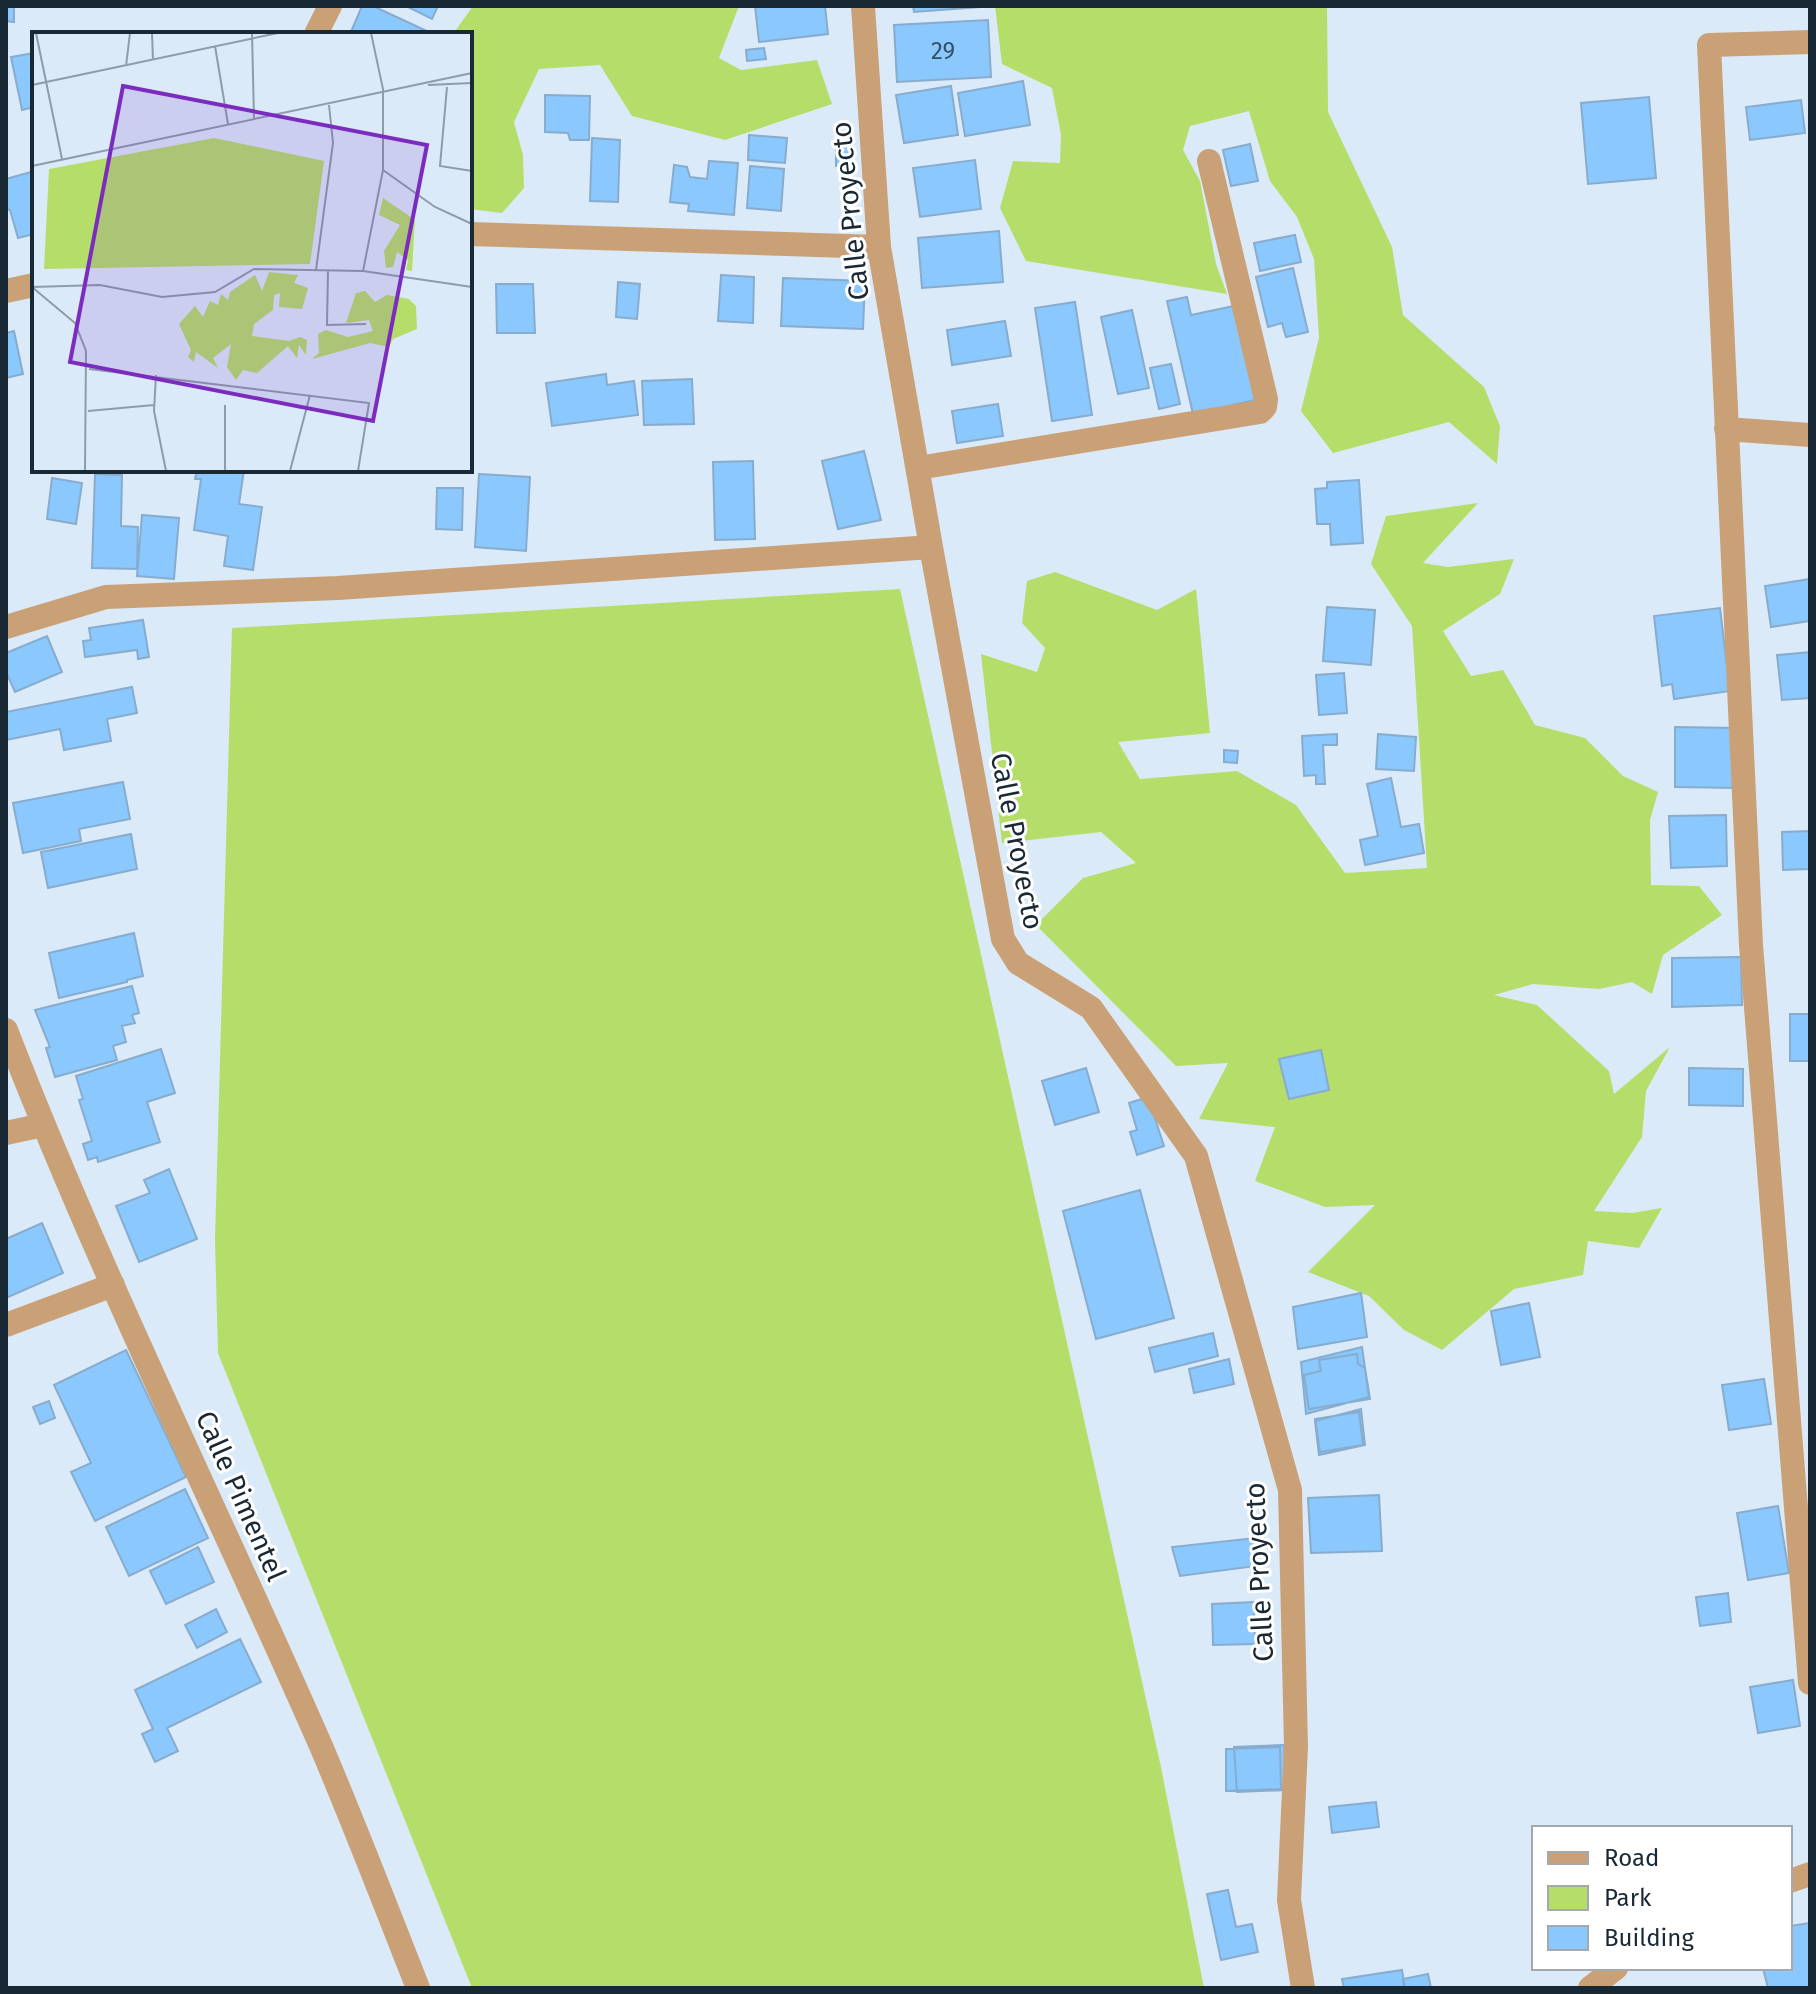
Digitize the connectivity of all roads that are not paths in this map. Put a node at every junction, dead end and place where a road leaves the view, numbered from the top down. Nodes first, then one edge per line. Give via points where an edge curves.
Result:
1 (330, 6) edge
2 (863, 6) edge
3 (317, 32) edge
4 (1810, 42) edge
5 (1209, 161) dead end
6 (472, 234) edge
7 (879, 247) junction
8 (32, 285) edge
9 (6, 291) edge
10 (1726, 429) junction
11 (1810, 435) edge
12 (918, 468) junction
13 (931, 547) junction
14 (6, 627) edge
15 (6, 1030) edge
16 (43, 1125) junction
17 (6, 1133) edge
18 (113, 1285) junction
19 (6, 1325) edge
20 (1800, 1432) edge
21 (1810, 1683) edge
22 (1613, 1970) edge
23 (418, 1988) edge
24 (1303, 1988) edge
25 (1590, 1988) edge

1 - 3 street
2 - 7 street, Calle Proyecto
4 - 10 street via 1709,45
5 - 12 street via 1265,407 1260,412
6 - 7 street
7 - 12 street, Calle Proyecto
8 - 9 street
10 - 11 street
10 - 20 street via 1751,945
12 - 13 street, Calle Proyecto
13 - 14 street via 338,588 106,597
13 - 24 street, Calle Proyecto via 1003,939 1018,963 1091,1008 1196,1156 1290,1490 1296,1746 1289,1900
15 - 16 street, Calle Pimentel
16 - 17 street
16 - 18 street, Calle Pimentel
18 - 19 street
18 - 23 street, Calle Pimentel via 322,1749
20 - 21 street
22 - 25 street

